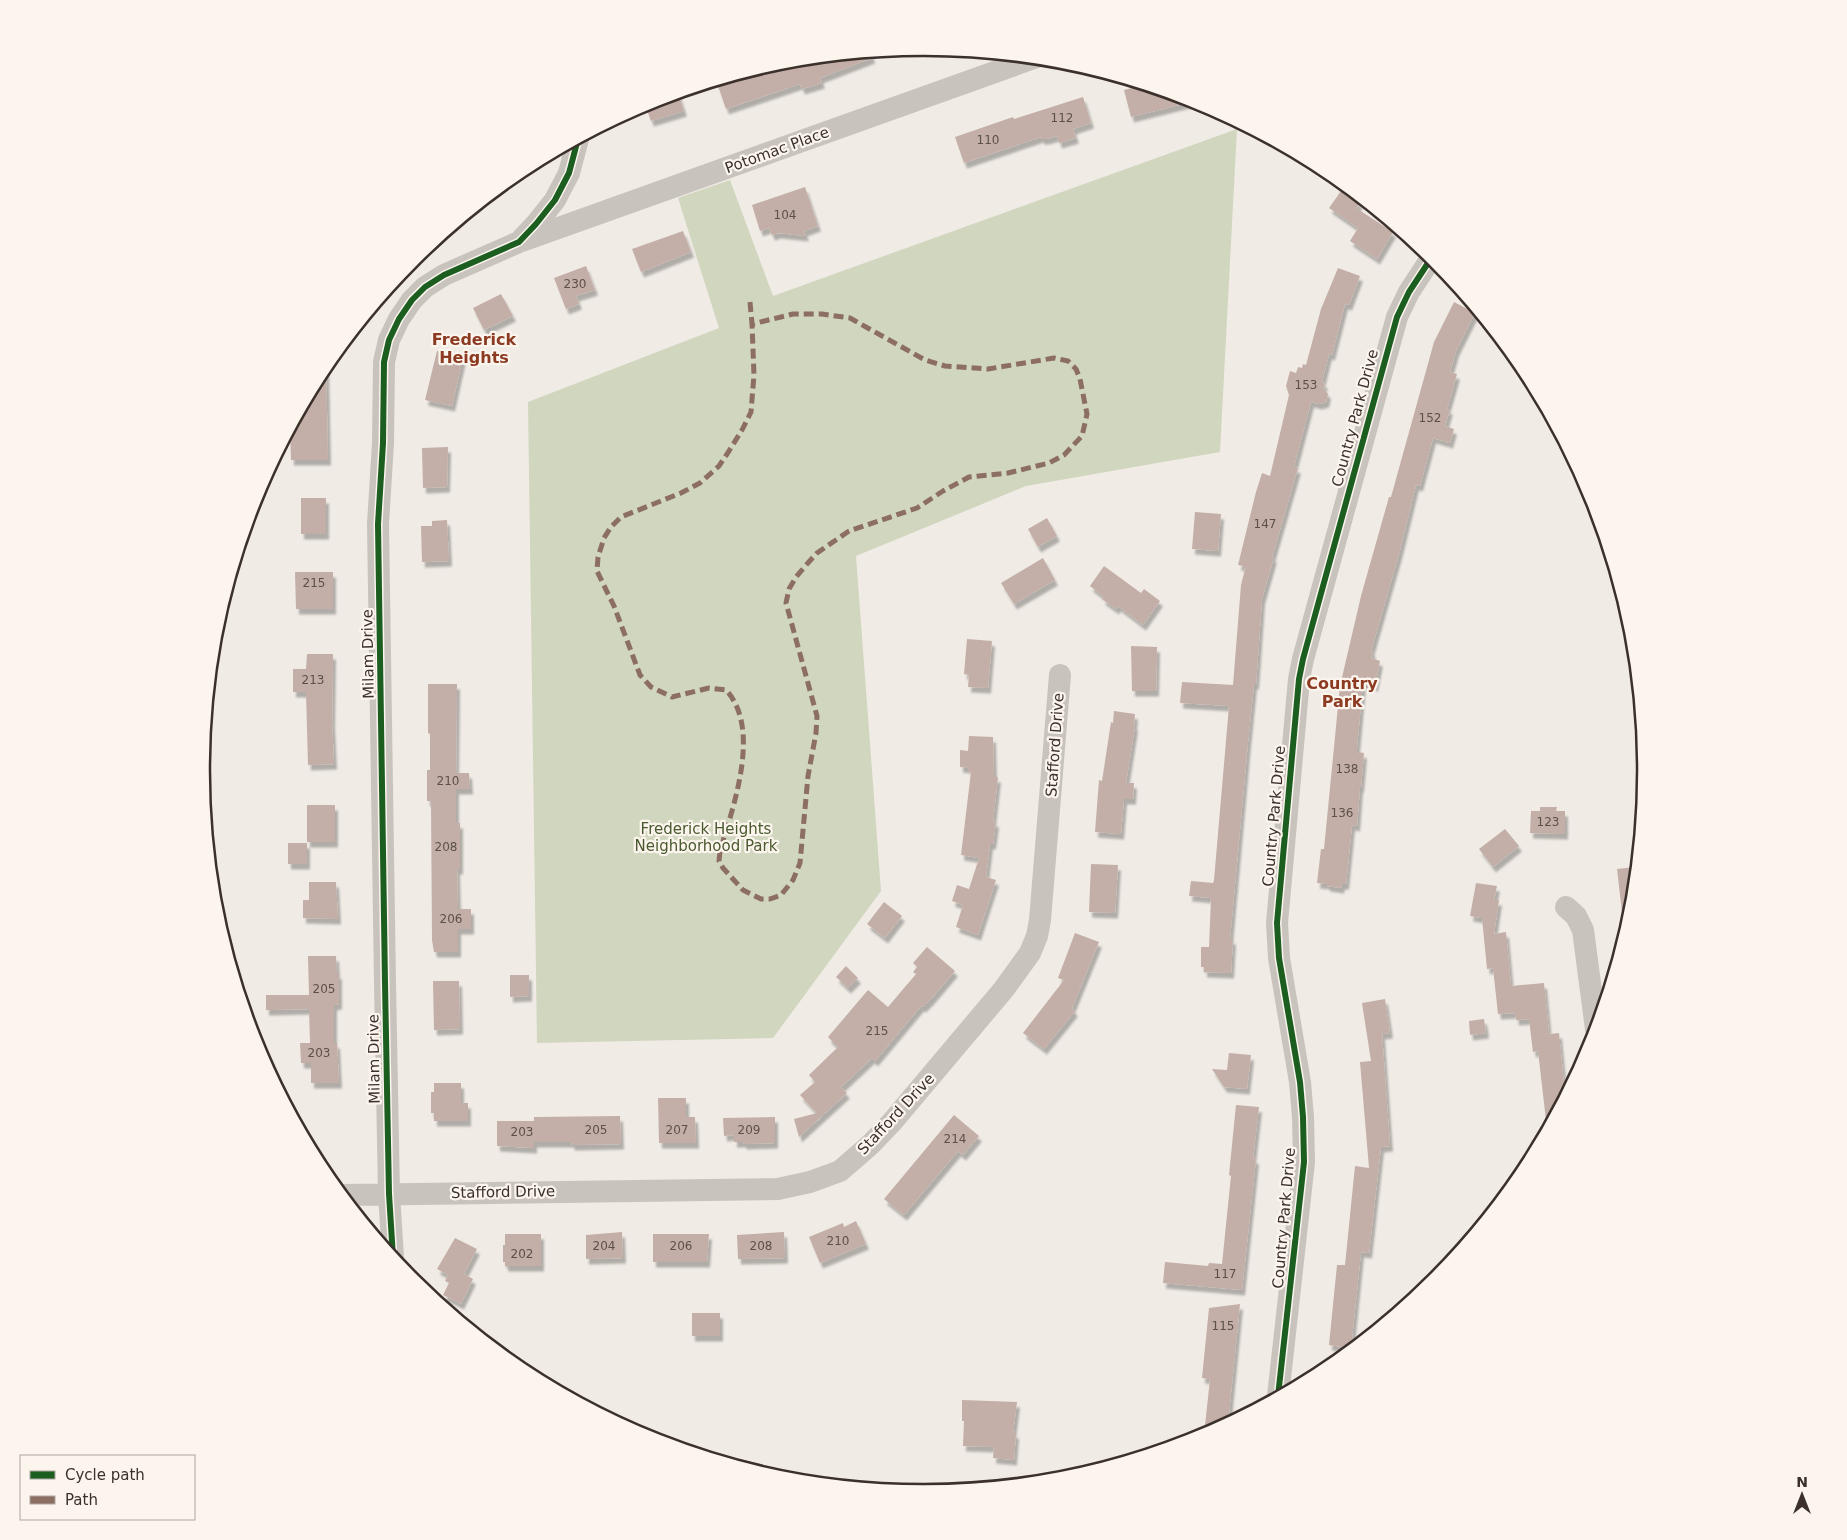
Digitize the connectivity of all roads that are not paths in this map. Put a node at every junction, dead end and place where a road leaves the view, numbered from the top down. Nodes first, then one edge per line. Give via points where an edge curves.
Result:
1 (1021, 63) edge
2 (576, 147) edge
3 (519, 242) junction
4 (1427, 264) edge
5 (1060, 675) dead end
6 (1566, 907) dead end
7 (1594, 1013) edge
8 (389, 1194) junction
9 (350, 1195) edge
10 (392, 1247) edge
11 (1280, 1388) edge

1 - 3 street, Potomac Place
2 - 3 street, Milam Drive via 569,173 555,200
3 - 8 street, Milam Drive via 444,275 425,287 399,319 384,362 384,443 378,524
4 - 11 street, Country Park Drive via 1397,317 1299,679 1277,922 1279,958 1300,1082 1304,1162
5 - 8 street, Stafford Drive via 1040,920 1030,953 1004,989 892,1122 840,1171 810,1182 778,1188
6 - 7 street via 1576,916 1583,930
8 - 9 street, Stafford Drive
8 - 10 street, Milam Drive

